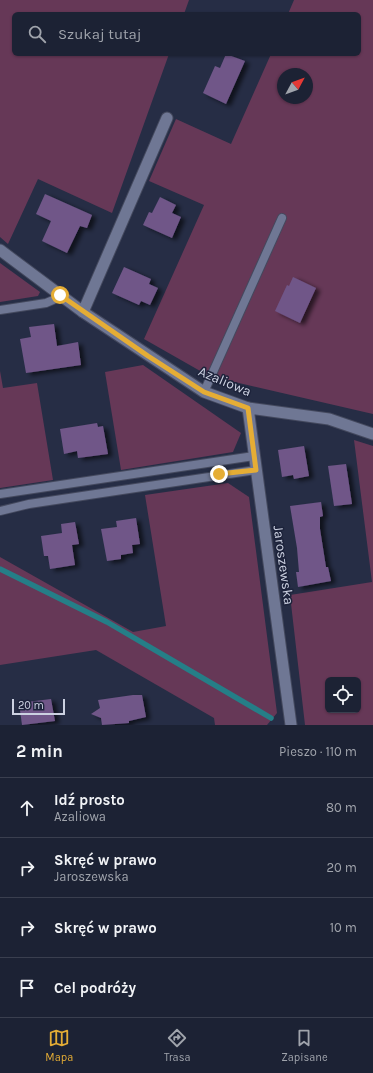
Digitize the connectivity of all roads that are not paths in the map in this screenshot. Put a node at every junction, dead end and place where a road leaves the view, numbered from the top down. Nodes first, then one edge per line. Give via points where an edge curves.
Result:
1 (167, 118) dead end
2 (282, 218) dead end
3 (0, 250) edge
4 (60, 295) junction
5 (0, 310) edge
6 (83, 312) junction
7 (204, 392) junction
8 (248, 408) junction
9 (373, 434) edge
10 (254, 456) junction
11 (256, 470) junction
12 (0, 494) edge
13 (0, 511) edge
14 (291, 725) edge

1 - 6 street
2 - 7 lane
3 - 4 street, Azaliowa
4 - 5 lane via 46,303
4 - 6 street, Azaliowa
6 - 7 street, Azaliowa
7 - 8 street, Azaliowa
8 - 9 street, Azaliowa via 329,419
8 - 10 street, Jaroszewska
10 - 11 street, Jaroszewska
10 - 12 lane
11 - 13 lane via 29,504
11 - 14 street, Jaroszewska

